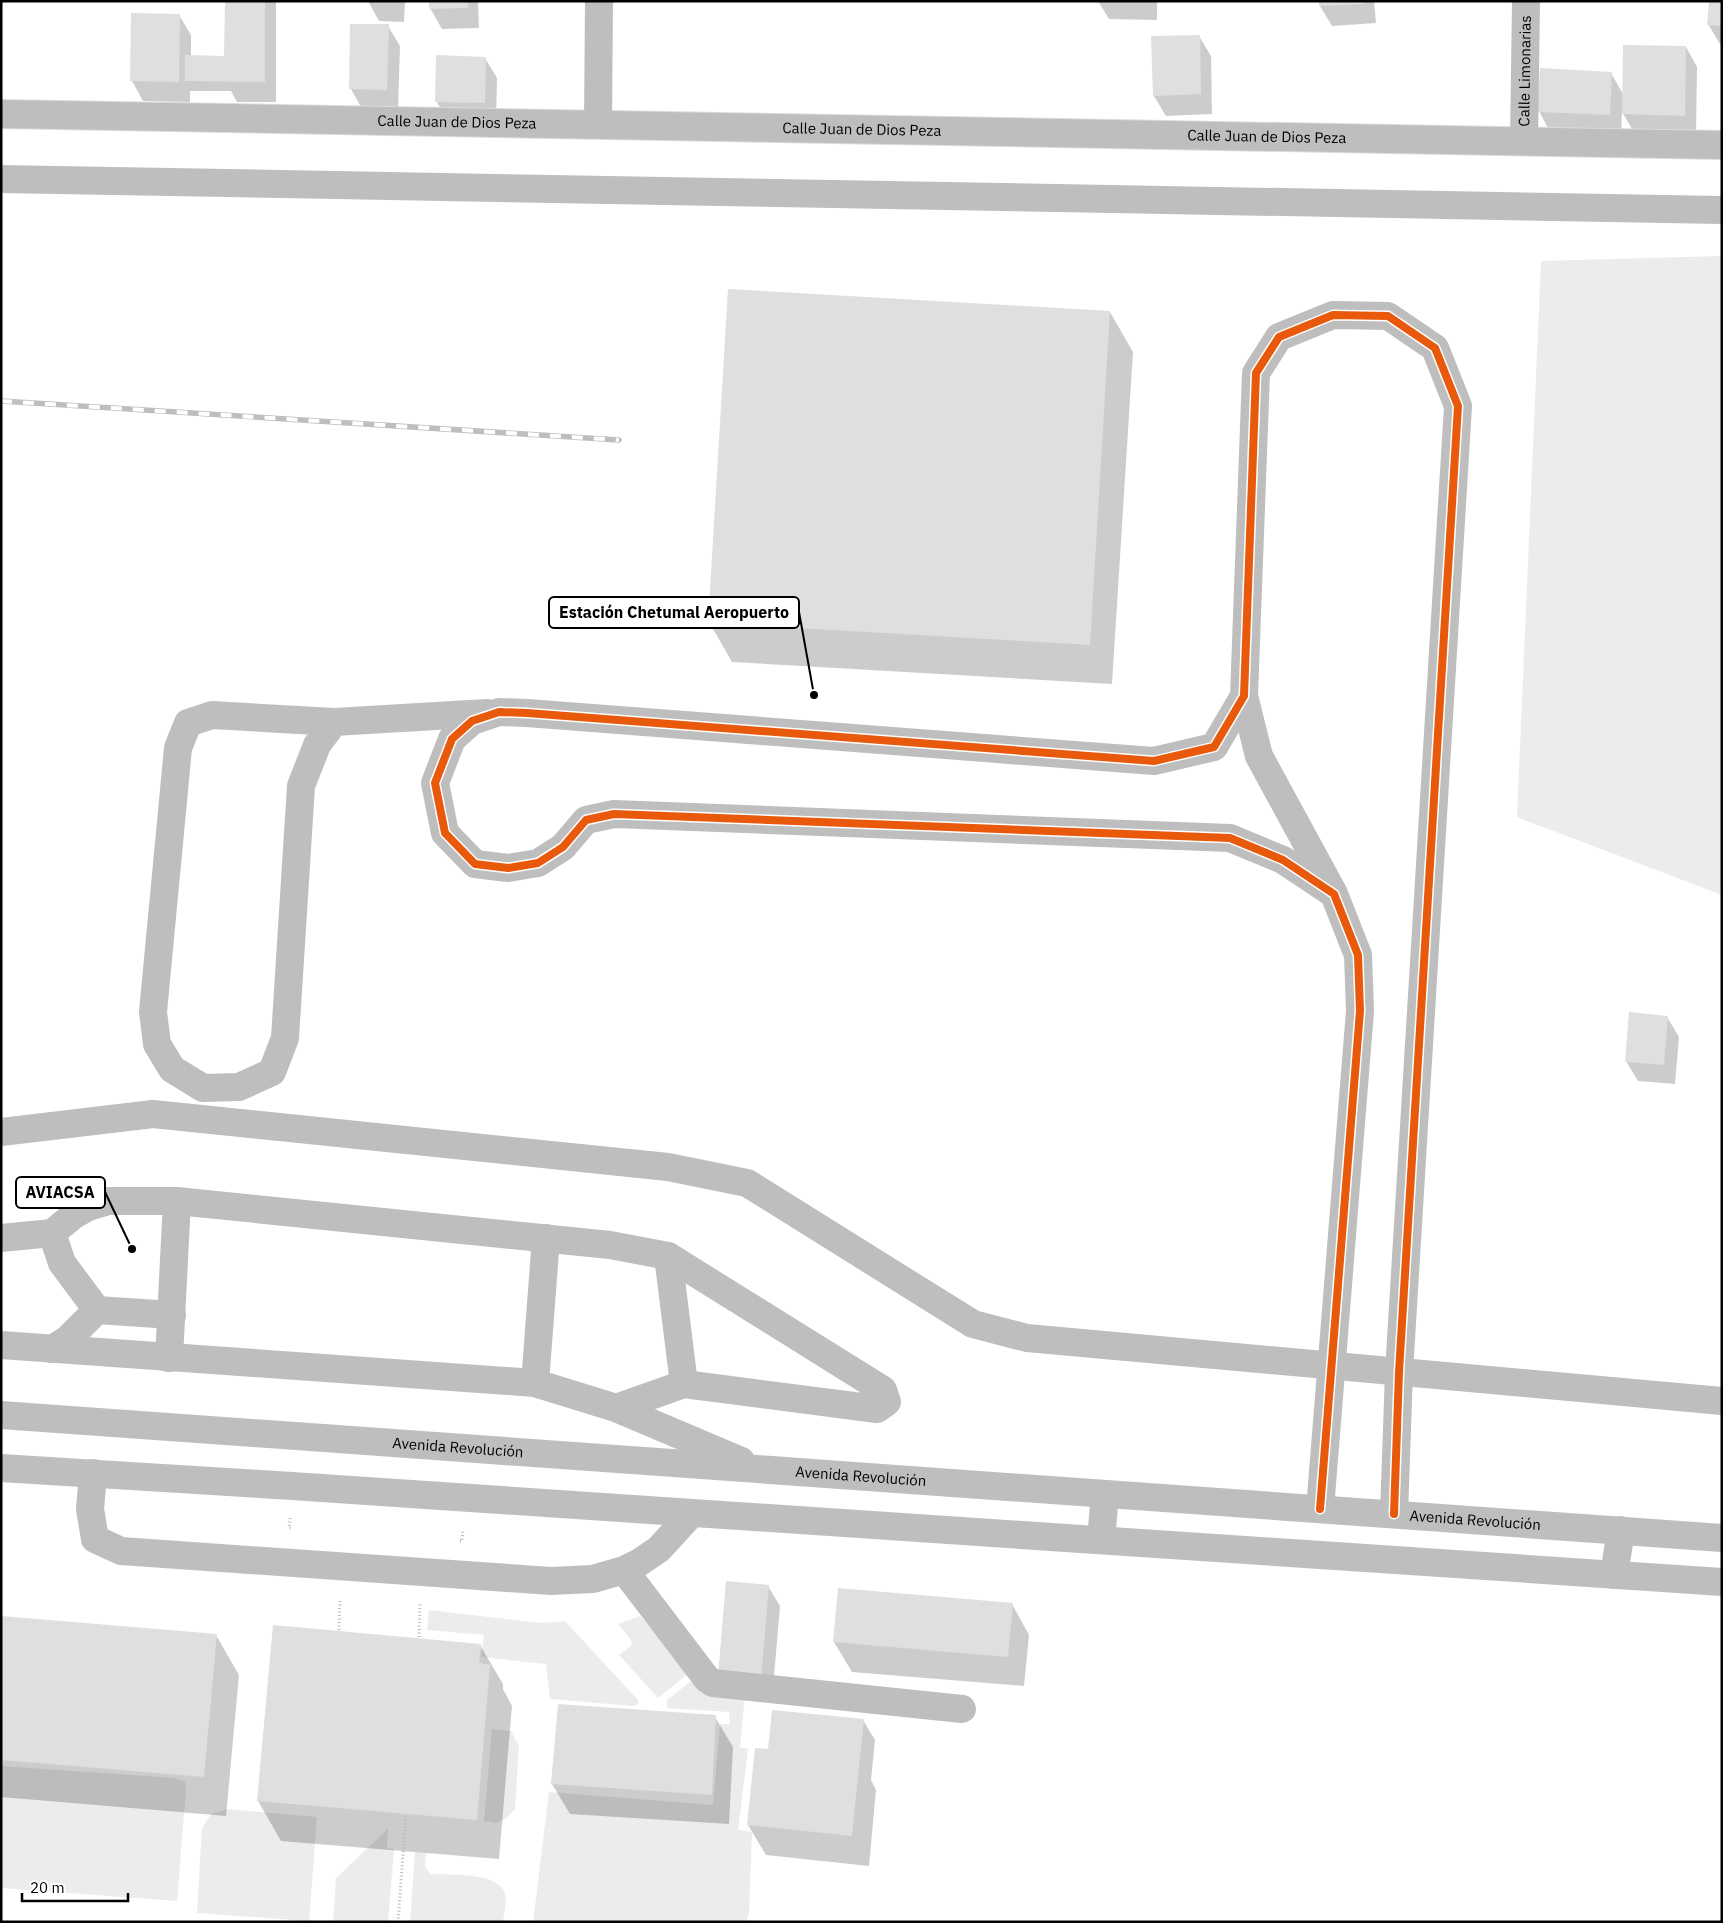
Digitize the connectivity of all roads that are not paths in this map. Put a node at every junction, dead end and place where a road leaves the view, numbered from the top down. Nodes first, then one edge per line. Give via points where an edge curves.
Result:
1 (599, 1) edge
2 (1526, 1) edge
3 (1, 114) edge
4 (598, 124) junction
5 (1524, 141) junction
6 (1722, 145) edge
7 (1, 179) edge
8 (1722, 210) edge
9 (1244, 696) junction
10 (499, 712) junction
11 (334, 722) junction
12 (1334, 894) junction
13 (1, 1132) edge
14 (176, 1201) junction
15 (52, 1233) junction
16 (1, 1238) edge
17 (546, 1238) junction
18 (668, 1256) junction
19 (97, 1310) junction
20 (172, 1315) junction
21 (1, 1345) edge
22 (52, 1349) junction
23 (169, 1358) junction
24 (1330, 1366) junction
25 (1399, 1372) junction
26 (535, 1383) junction
27 (684, 1384) junction
28 (1722, 1401) edge
29 (616, 1408) junction
30 (1, 1415) edge
31 (1, 1468) edge
32 (760, 1469) junction
33 (93, 1473) junction
34 (1105, 1494) junction
35 (1320, 1509) junction
36 (692, 1513) junction
37 (1394, 1514) junction
38 (1621, 1530) junction
39 (1722, 1538) edge
40 (1101, 1540) junction
41 (624, 1570) junction
42 (1614, 1575) junction
43 (1722, 1582) edge
44 (962, 1709) dead end

1 - 4 street
2 - 5 street, Calle Limonarias
3 - 4 street, Calle Juan de Dios Peza
4 - 5 street, Calle Juan de Dios Peza
5 - 6 street, Calle Juan de Dios Peza
7 - 8 street
9 - 10 street via 1214,746 1154,761
9 - 12 street via 1259,756
9 - 25 street via 1256,373 1279,337 1333,315 1388,316 1435,348 1458,406
10 - 11 street
10 - 12 street via 472,721 452,739 435,783 444,833 475,864 508,868 538,863 563,847 586,820 614,814 1230,838 1283,860
11 - 11 street via 212,715 188,723 178,748 153,1012 157,1044 172,1070 203,1088 239,1087 272,1072 285,1038 301,786 316,745
12 - 24 street via 1358,955 1360,1011
13 - 24 street via 153,1114 668,1167 747,1184 973,1324 1027,1338
14 - 15 street via 108,1201 74,1215
14 - 17 street
14 - 20 street
15 - 16 street
15 - 19 street via 62,1263
17 - 18 street
17 - 26 street
18 - 27 street
18 - 27 street via 883,1390 887,1402 878,1409
19 - 20 street
19 - 22 street via 68,1339
20 - 23 street
21 - 22 street
22 - 23 street
23 - 26 street
24 - 25 street
24 - 35 street
25 - 28 street
25 - 37 street
26 - 29 street
27 - 29 street
29 - 32 street
30 - 32 street, Avenida Revolución
31 - 33 street
32 - 34 street, Avenida Revolución
33 - 36 street
33 - 41 street via 90,1509 95,1539 122,1551 550,1581 593,1579
34 - 35 street, Avenida Revolución
34 - 40 street
35 - 37 street, Avenida Revolución
36 - 40 street
36 - 41 street via 660,1549
37 - 38 street, Avenida Revolución
38 - 39 street, Avenida Revolución
38 - 42 street
40 - 42 street
41 - 44 street via 713,1683
42 - 43 street

